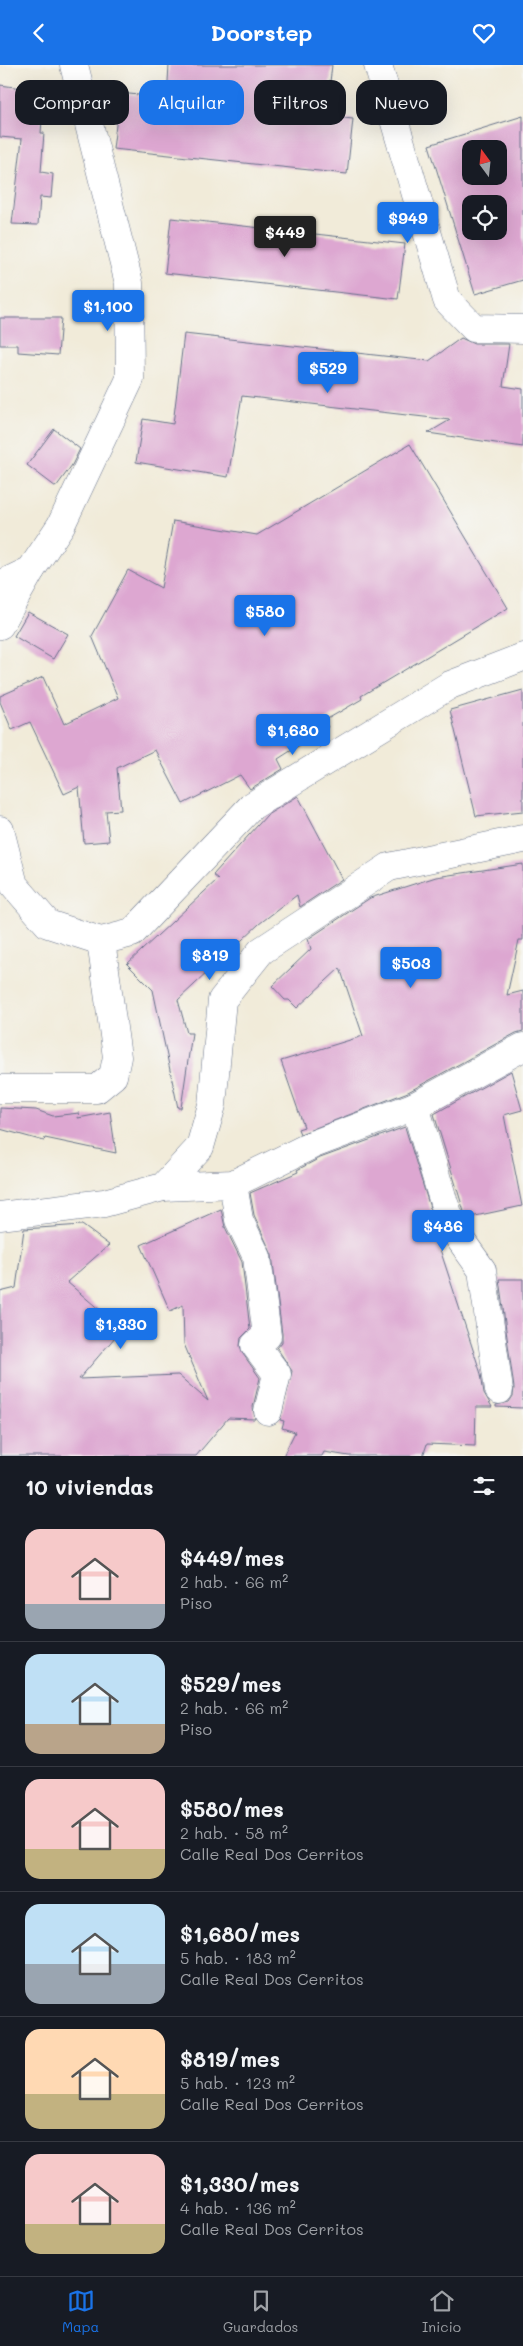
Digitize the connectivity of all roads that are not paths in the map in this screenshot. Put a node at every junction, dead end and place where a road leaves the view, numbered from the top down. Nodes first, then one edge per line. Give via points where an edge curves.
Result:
1 (74, 65) edge
2 (378, 65) edge
3 (523, 329) edge
4 (31, 570) junction
5 (0, 585) edge
6 (0, 625) edge
7 (523, 657) edge
8 (0, 830) edge
9 (523, 839) edge
10 (101, 941) junction
11 (523, 1047) edge
12 (0, 1089) edge
13 (415, 1106) junction
14 (233, 1184) junction
15 (164, 1187) junction
16 (0, 1216) edge
17 (499, 1390) dead end
18 (268, 1411) dead end

1 - 4 street via 129,283 130,379 61,525
2 - 3 street via 447,300 474,328
4 - 5 street
4 - 6 street
7 - 10 street via 450,685 252,806 132,933
8 - 10 street via 14,885 48,924
9 - 15 street via 388,867 261,951 222,1000 212,1105 200,1147
10 - 12 street via 117,1057 113,1076 97,1089
11 - 13 street
13 - 14 street via 314,1144
13 - 17 street via 455,1232 482,1270
14 - 15 street
14 - 18 street via 239,1220 257,1257 267,1336 255,1345 277,1374
15 - 16 street via 104,1203

